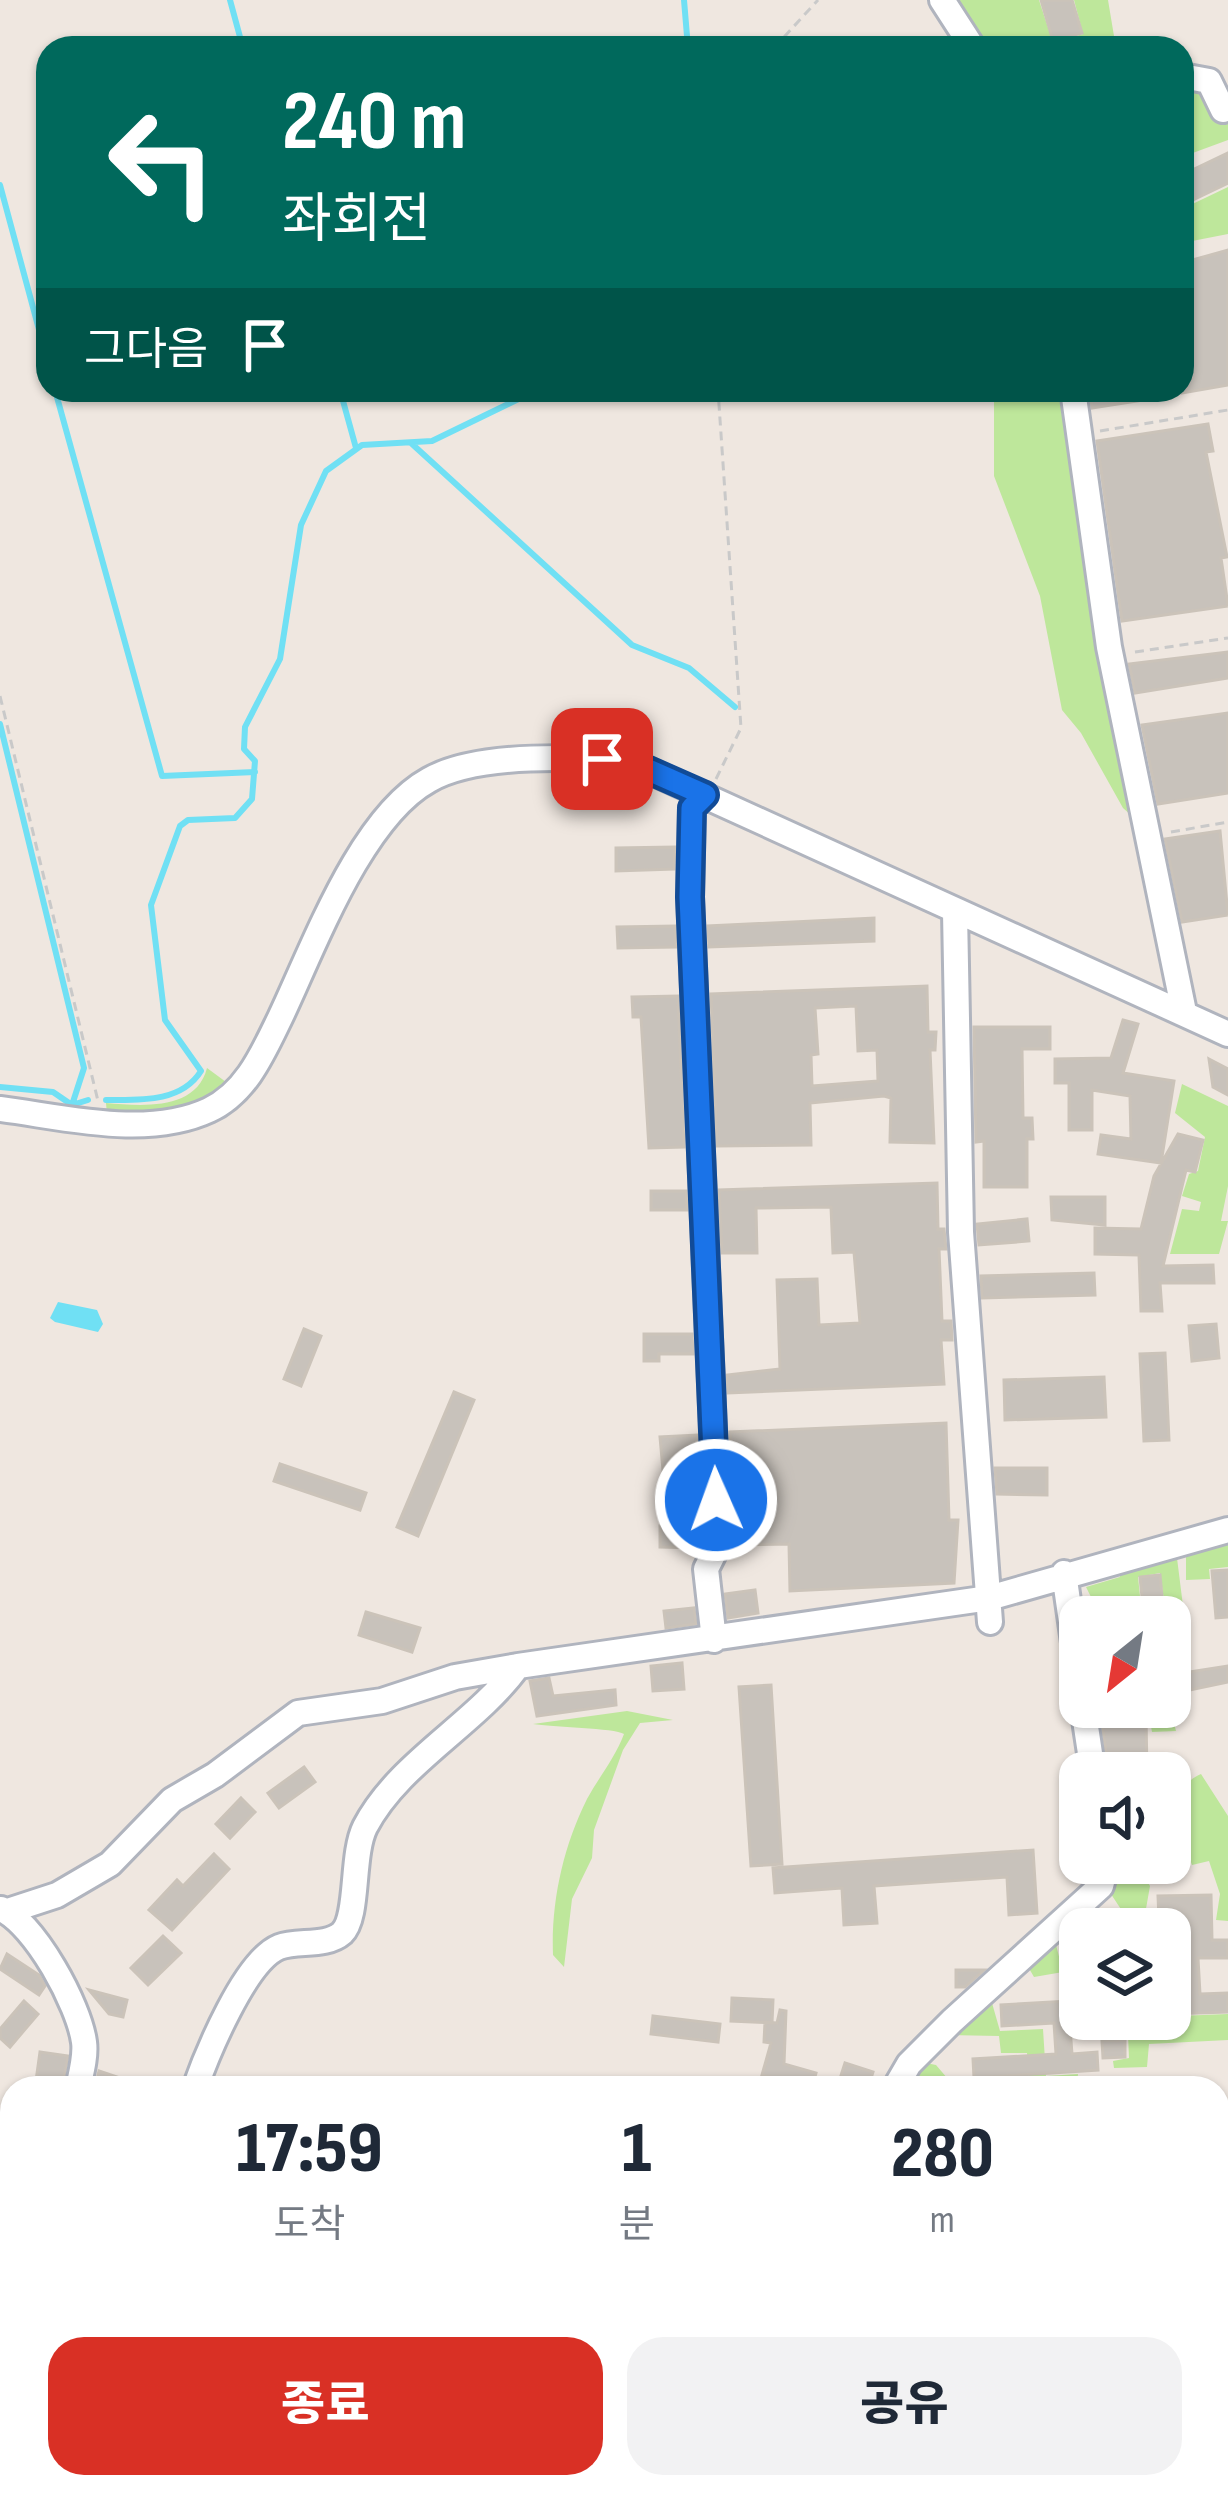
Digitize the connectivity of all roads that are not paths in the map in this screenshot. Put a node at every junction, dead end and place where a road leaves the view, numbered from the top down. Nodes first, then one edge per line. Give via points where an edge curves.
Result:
1 (942, 0) edge
2 (965, 36) edge
3 (1194, 78) edge
4 (1223, 110) dead end
5 (1075, 402) edge
6 (705, 795) junction
7 (955, 912) junction
8 (1184, 1012) junction
9 (1228, 1034) edge
10 (0, 1109) edge
11 (1228, 1530) edge
12 (1064, 1573) junction
13 (1067, 1596) edge
14 (989, 1610) junction
15 (714, 1640) junction
16 (518, 1666) junction
17 (1102, 1884) edge
18 (4, 1910) edge
19 (80, 2076) edge
20 (201, 2076) edge
21 (902, 2076) edge

1 - 2 street
3 - 4 street via 1209,81
5 - 8 street via 1112,656
6 - 7 street
6 - 10 street via 628,761 602,759 474,766 427,780 371,839 265,1051 233,1094 164,1122
6 - 15 street via 692,808 690,897 718,1545 706,1569
7 - 8 street
7 - 14 street via 961,1232
8 - 9 street
11 - 12 street
12 - 13 street
12 - 14 street
14 - 15 street
15 - 16 street
16 - 18 street via 298,1713 172,1800 110,1864 57,1895
16 - 20 street via 376,1809 353,1860 344,1931 279,1947 258,1963
17 - 21 street
18 - 19 street via 38,1946 77,2014 85,2046

